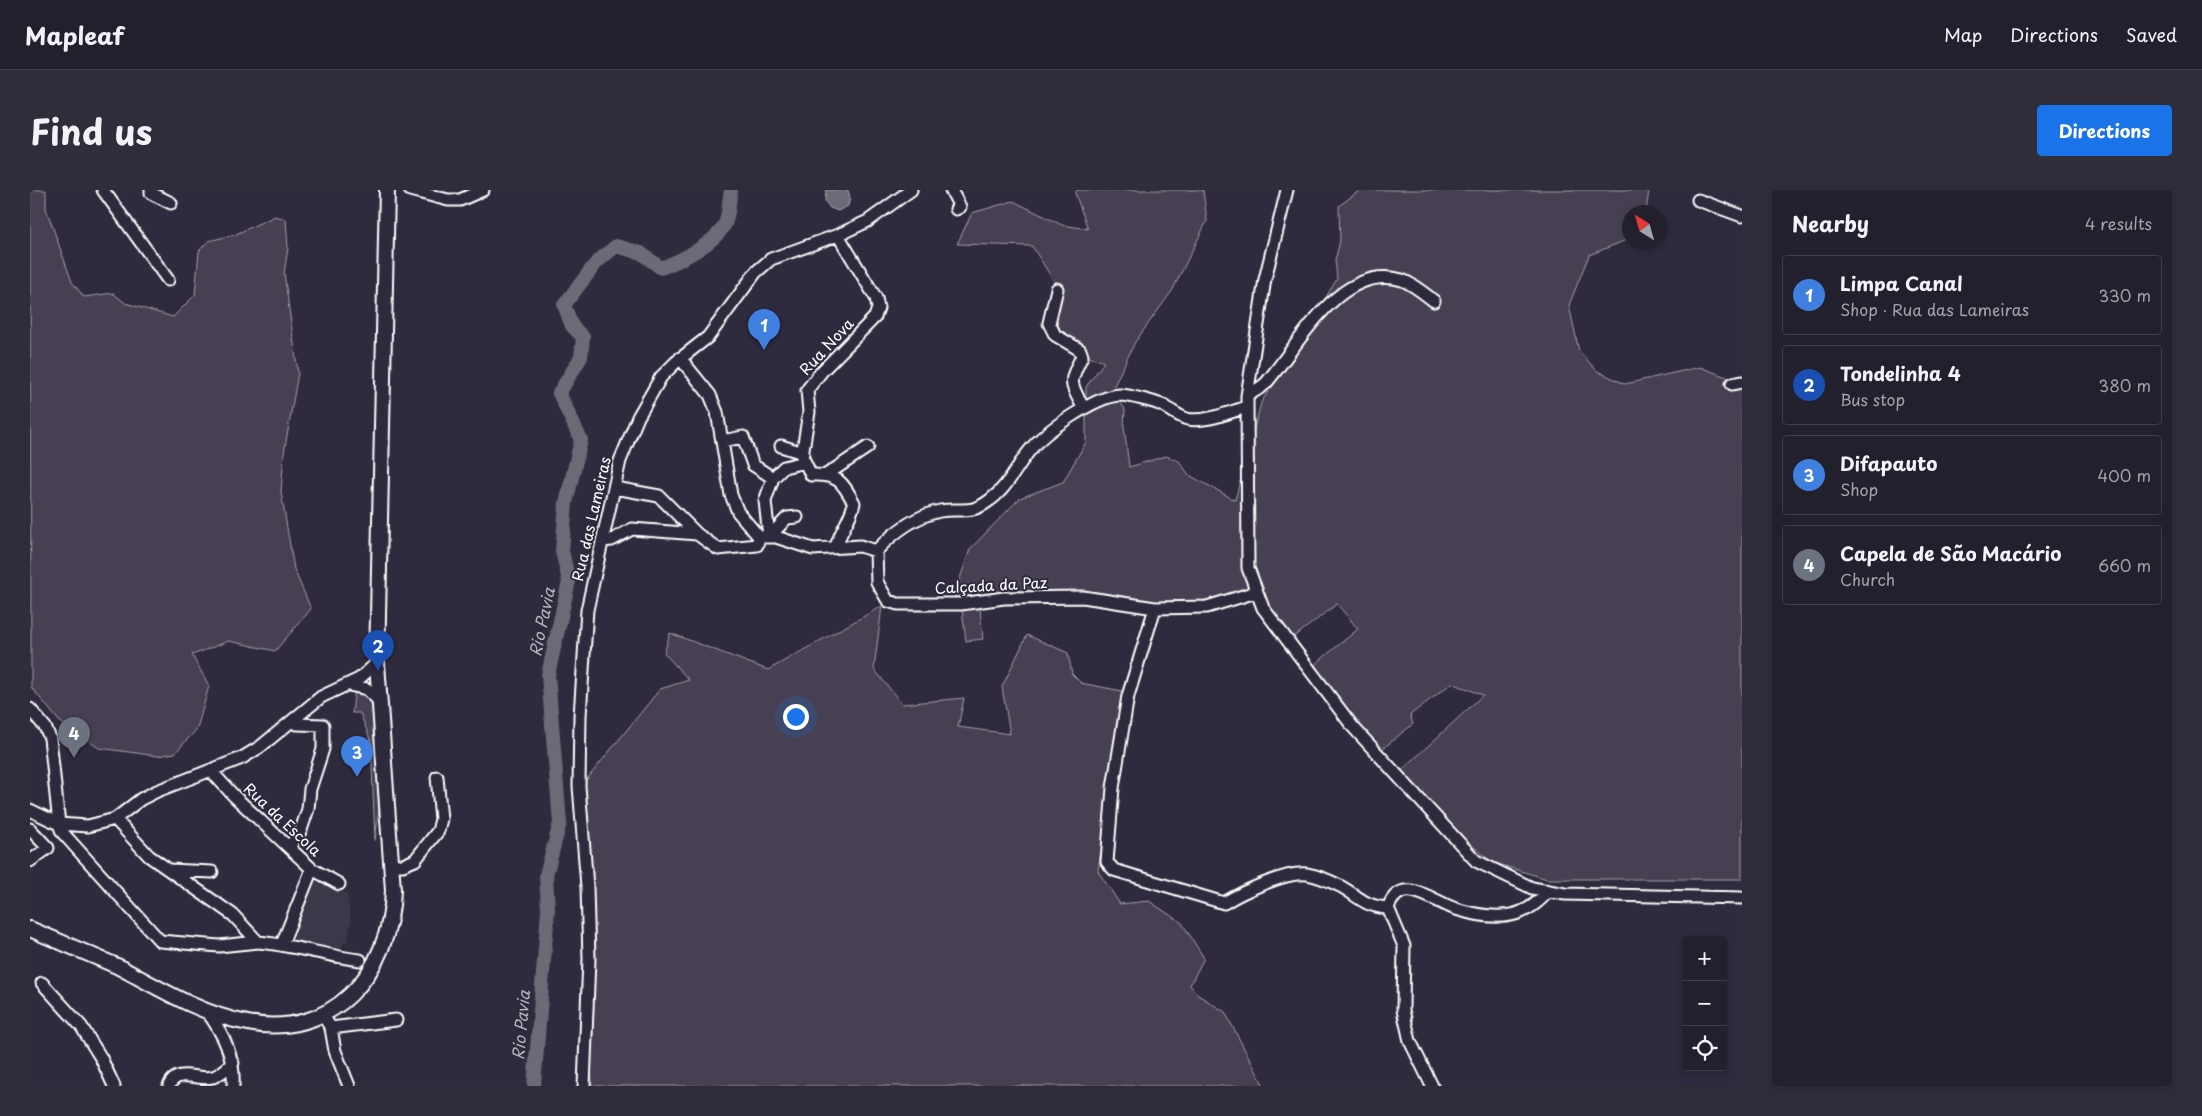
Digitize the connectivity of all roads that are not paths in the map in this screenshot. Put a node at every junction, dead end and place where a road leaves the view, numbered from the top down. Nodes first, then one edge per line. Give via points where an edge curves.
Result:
1 (103, 190) edge
2 (150, 190) edge
3 (387, 190) edge
4 (410, 190) edge
5 (483, 190) edge
6 (911, 190) edge
7 (952, 190) edge
8 (1287, 190) edge
9 (1698, 200) dead end
10 (171, 204) dead end
11 (956, 209) dead end
12 (1742, 216) edge
13 (838, 235) junction
14 (168, 280) dead end
15 (1057, 289) dead end
16 (1434, 301) dead end
17 (680, 358) junction
18 (1247, 402) junction
19 (1083, 407) junction
20 (722, 441) junction
21 (781, 446) dead end
22 (868, 447) dead end
23 (804, 457) junction
24 (826, 475) junction
25 (773, 478) junction
26 (615, 488) junction
27 (798, 518) dead end
28 (697, 534) junction
29 (764, 537) junction
30 (602, 542) junction
31 (836, 547) junction
32 (876, 551) junction
33 (1256, 592) junction
34 (1155, 608) junction
35 (370, 681) junction
36 (30, 709) edge
37 (292, 721) junction
38 (211, 772) junction
39 (437, 777) dead end
40 (30, 810) edge
41 (115, 818) junction
42 (59, 824) junction
43 (30, 829) edge
44 (290, 846) junction
45 (30, 861) edge
46 (391, 865) junction
47 (312, 868) junction
48 (170, 870) junction
49 (212, 872) dead end
50 (339, 884) dead end
51 (1549, 891) junction
52 (1742, 898) edge
53 (1388, 908) junction
54 (30, 929) edge
55 (258, 942) junction
56 (282, 944) junction
57 (379, 957) junction
58 (360, 960) dead end
59 (115, 965) junction
60 (42, 983) dead end
61 (193, 996) junction
62 (205, 1009) junction
63 (322, 1014) junction
64 (296, 1016) junction
65 (224, 1017) junction
66 (396, 1020) dead end
67 (243, 1022) junction
68 (331, 1028) junction
69 (224, 1038) junction
70 (232, 1063) junction
71 (114, 1086) edge
72 (169, 1086) edge
73 (233, 1086) edge
74 (349, 1086) edge
75 (584, 1086) edge
76 (1432, 1086) edge

1 - 14 street
2 - 10 street
3 - 35 main road via 378,664
4 - 5 street via 448,200 460,200
6 - 13 street, Rua das Lameiras via 868,221
7 - 11 street via 960,207
8 - 18 street via 1265,279
9 - 12 street
13 - 17 street, Rua das Lameiras via 771,259 756,272 708,337
13 - 23 street, Rua Nova via 876,298 878,308 876,317 807,390 810,412
15 - 19 street via 1049,323 1055,335 1080,350 1082,356 1071,379
16 - 18 street via 1404,281 1377,278 1338,295
17 - 20 street via 710,396 717,412
17 - 26 street, Rua das Lameiras via 661,377 638,417 620,460
18 - 19 street via 1199,419 1188,419 1163,406 1121,395
18 - 33 street via 1248,568
19 - 32 street via 1031,448 1010,480 984,505 976,510 929,514 890,536
20 - 25 street via 743,437 753,465
20 - 29 street via 731,495 738,512
21 - 23 street
22 - 24 street
23 - 24 street via 811,475
23 - 25 street via 784,467
24 - 31 street via 844,484 854,503
25 - 29 street via 764,501
26 - 28 street via 659,496
26 - 30 street, Rua das Lameiras
27 - 29 street via 786,518
28 - 29 street via 718,549 758,545
28 - 30 street via 632,529
29 - 31 street via 813,549
30 - 75 street, Rua das Lameiras via 587,606 580,716 579,786 589,959
31 - 32 street via 860,546
32 - 34 street, Calçada da Paz via 877,582 888,601 898,604 961,604 1004,598 1083,596
33 - 34 street, Calçada da Paz via 1207,607
33 - 51 street via 1263,608 1353,727 1459,845 1476,861 1503,875 1532,888
34 - 53 street via 1128,696 1113,788 1107,862 1114,870 1224,903 1240,893 1306,873 1341,887 1370,907
35 - 37 street via 349,684 321,697
35 - 46 main road via 379,701
36 - 42 street via 50,738
37 - 38 street via 260,747
37 - 44 street via 323,725 323,750 301,830
38 - 41 street via 141,799
38 - 44 street, Rua da Escola
39 - 46 street via 441,819 438,831 415,860
40 - 42 street
41 - 42 street via 88,826
41 - 48 street via 149,856
42 - 55 street via 62,832 160,941 219,946
43 - 45 street via 48,848
44 - 47 street, Rua da Escola
46 - 57 main road via 392,910
47 - 50 street, Rua da Escola
47 - 56 street
48 - 49 street
48 - 55 street via 233,915
51 - 52 street via 1610,897
51 - 53 street via 1521,912 1501,916 1455,909 1420,892 1400,892 1392,898
53 - 76 street via 1404,946 1403,1010 1410,1041
54 - 59 main road
55 - 56 street
56 - 58 street via 328,956
57 - 63 main road via 361,985
57 - 64 main road via 343,995 321,1008
59 - 61 main road
59 - 62 main road
60 - 71 street via 81,1026
61 - 64 main road via 249,1015 268,1018
61 - 65 main road
62 - 65 main road
62 - 69 street
63 - 67 main road via 290,1024 268,1026
63 - 68 street
64 - 65 main road via 272,1022 229,1015
65 - 67 main road
65 - 69 street
66 - 68 street
67 - 69 street via 228,1027
68 - 74 street via 335,1050
69 - 70 street
70 - 72 street via 216,1076 178,1076
70 - 73 street

